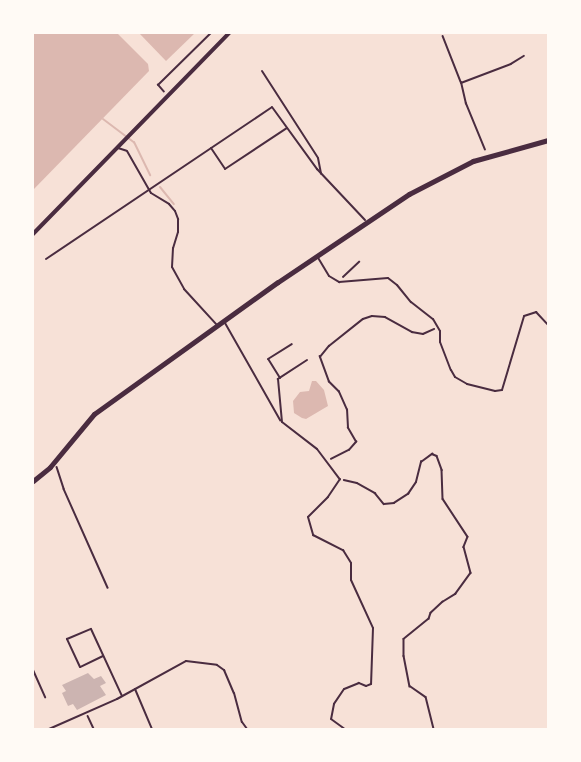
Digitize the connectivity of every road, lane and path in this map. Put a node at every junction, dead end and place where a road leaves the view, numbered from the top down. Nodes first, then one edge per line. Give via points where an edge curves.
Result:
1 (211, 33) edge
2 (229, 33) edge
3 (443, 36) dead end
4 (203, 41) junction
5 (212, 51) junction
6 (524, 56) dead end
7 (262, 71) dead end
8 (461, 83) junction
9 (168, 97) junction
10 (287, 128) junction
11 (548, 140) edge
12 (210, 147) junction
13 (118, 148) junction
14 (487, 157) junction
15 (321, 174) junction
16 (367, 222) junction
17 (33, 234) edge
18 (317, 256) junction
19 (46, 259) dead end
20 (359, 262) dead end
21 (339, 282) junction
22 (224, 321) junction
23 (217, 325) junction
24 (548, 325) edge
25 (438, 327) junction
26 (292, 344) dead end
27 (307, 360) dead end
28 (280, 378) junction
29 (282, 422) junction
30 (55, 461) junction
31 (326, 461) junction
32 (340, 479) junction
33 (33, 481) edge
34 (108, 588) dead end
35 (103, 656) junction
36 (33, 670) edge
37 (135, 689) junction
38 (122, 696) junction
39 (45, 697) dead end
40 (86, 712) junction
41 (49, 729) edge
42 (94, 729) edge
43 (152, 729) edge
44 (247, 729) edge
45 (345, 729) edge
46 (434, 729) edge

1 - 4 path
2 - 5 street
3 - 8 path
4 - 5 path
4 - 9 path via 158,85
5 - 9 street
6 - 8 path
7 - 15 lane via 318,158
8 - 14 path
9 - 13 street
10 - 12 lane via 272,107
10 - 12 lane via 225,169
10 - 15 lane
11 - 14 street
12 - 19 lane
13 - 17 street
13 - 23 lane via 127,151 151,193 169,204 178,219 172,267 184,289
14 - 16 street via 410,194
15 - 16 lane
16 - 18 street
18 - 21 lane via 329,276
18 - 22 street
20 - 21 path
21 - 25 lane via 388,278
22 - 23 street
22 - 29 lane
23 - 30 street via 94,414
24 - 25 lane via 536,312 524,316 505,383 502,390 495,391 455,377
25 - 31 path via 423,334 411,332 385,317 372,316 329,346 321,357 329,382 343,401 348,428 356,442 349,450
26 - 28 lane via 268,359
27 - 28 lane
28 - 29 lane
29 - 31 lane via 317,449
30 - 33 street
30 - 34 path
31 - 32 lane
32 - 45 lane via 308,517 313,535 343,550 351,562 351,580 373,628 371,684 359,683 344,689 333,704 331,719
32 - 46 path via 375,493 384,504 394,503 408,494 416,482 421,462 432,454 437,456 442,470 443,499 468,537 464,547 471,573 456,594 405,639 410,686 426,697
35 - 35 lane via 91,629 68,639 80,667
35 - 38 lane
36 - 39 lane
37 - 38 lane
37 - 43 lane
37 - 44 lane via 186,661 217,665 224,670
38 - 40 lane
40 - 41 lane
40 - 42 path

